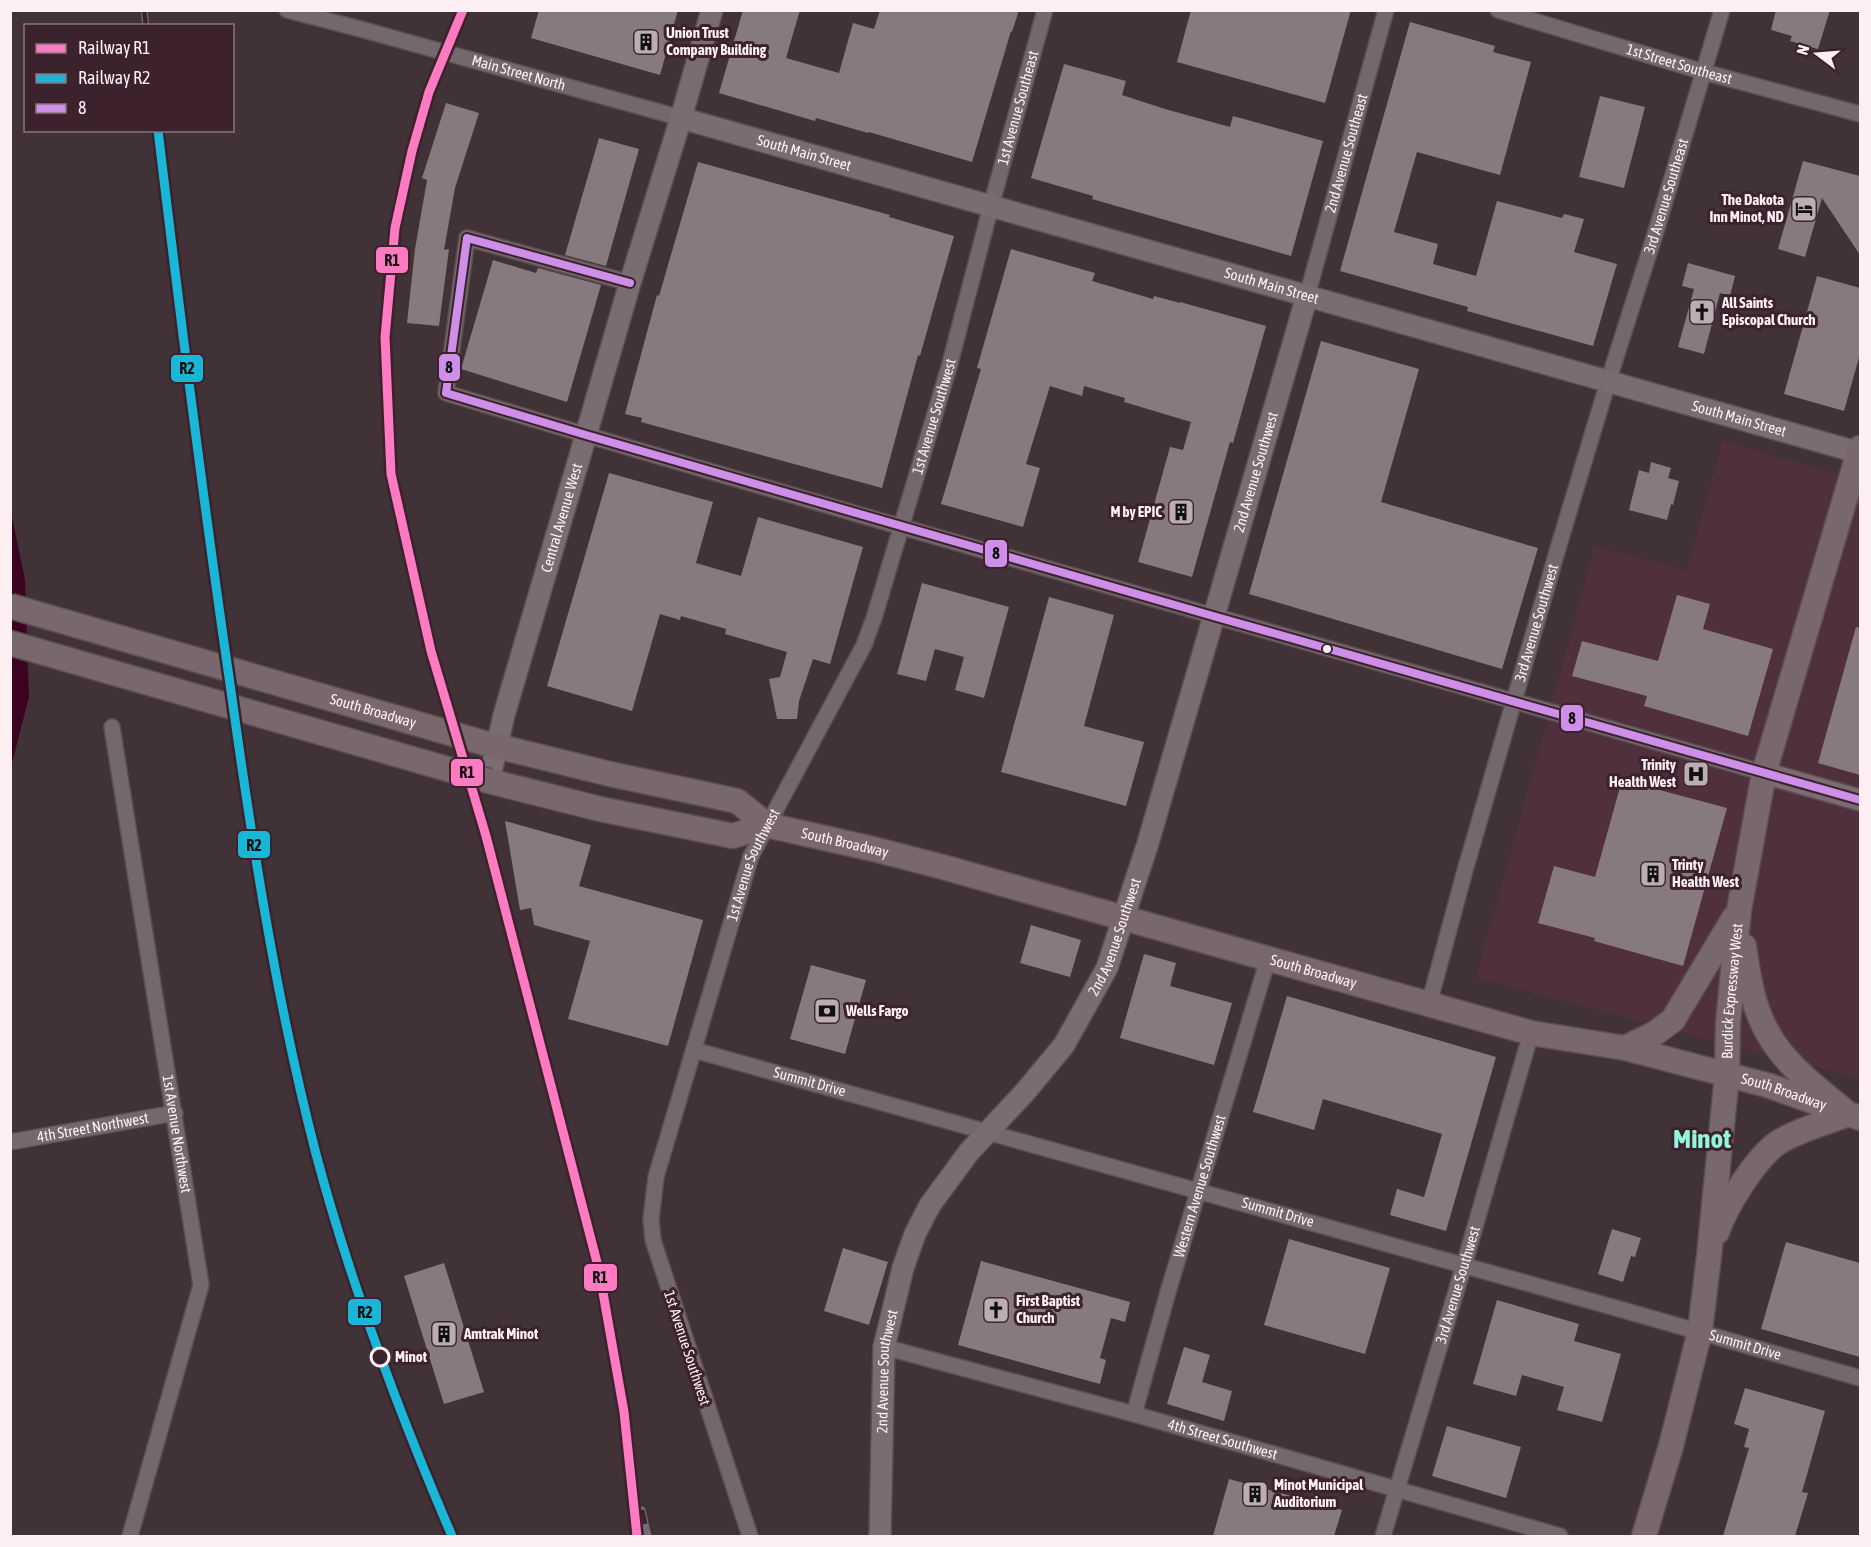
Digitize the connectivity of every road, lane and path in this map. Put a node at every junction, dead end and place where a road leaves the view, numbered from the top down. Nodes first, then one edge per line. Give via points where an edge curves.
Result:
1 (287, 10) edge
2 (712, 10) edge
3 (1045, 10) edge
4 (1386, 10) edge
5 (1498, 10) edge
6 (1722, 10) edge
7 (1704, 72) junction
8 (1860, 114) edge
9 (681, 118) junction
10 (991, 206) junction
11 (630, 283) junction
12 (1307, 296) junction
13 (1608, 382) junction
14 (586, 435) junction
15 (1860, 452) edge
16 (902, 526) junction
17 (10, 606) edge
18 (1213, 616) junction
19 (10, 643) edge
20 (1515, 701) junction
21 (112, 726) dead end
22 (490, 745) junction
23 (1764, 772) junction
24 (489, 781) junction
25 (1860, 800) edge
26 (767, 825) junction
27 (1739, 910) junction
28 (1124, 917) junction
29 (1268, 959) junction
30 (1429, 1004) junction
31 (1531, 1033) junction
32 (1625, 1048) junction
33 (694, 1050) junction
34 (1727, 1075) junction
35 (175, 1113) junction
36 (1854, 1116) edge
37 (988, 1131) junction
38 (10, 1142) edge
39 (1199, 1190) junction
40 (1709, 1256) junction
41 (1464, 1265) junction
42 (1700, 1331) junction
43 (884, 1347) junction
44 (1860, 1378) edge
45 (1134, 1414) junction
46 (1396, 1490) junction
47 (130, 1536) edge
48 (750, 1536) edge
49 (880, 1536) edge
50 (1383, 1536) edge
51 (1560, 1536) edge
52 (1644, 1536) edge

1 - 9 street, Main Street North
2 - 9 street, Central Avenue West
3 - 10 street, 1st Avenue Southeast
4 - 12 street, 2nd Avenue Southeast
5 - 7 street, 1st Street Southeast
6 - 7 street, 3rd Avenue Southeast
7 - 8 street, 1st Street Southeast
7 - 13 street, 3rd Avenue Southeast
9 - 10 street, South Main Street
9 - 11 street, Central Avenue West
10 - 12 street, South Main Street
10 - 16 street, 1st Avenue Southwest
11 - 14 street, Central Avenue West
11 - 14 street via 467,238 446,393
12 - 13 street, South Main Street
12 - 18 street, 2nd Avenue Southwest
13 - 15 street, South Main Street
13 - 20 street, 3rd Avenue Southwest
14 - 16 street
14 - 22 street, Central Avenue West
15 - 23 main road, Burdick Expressway West
16 - 18 street
16 - 26 street, 1st Avenue Southwest via 864,645
17 - 22 main road, South Broadway, bridge
18 - 20 street
18 - 28 street, 2nd Avenue Southwest
19 - 24 main road, bridge
20 - 23 street
20 - 30 street, 3rd Avenue Southwest
21 - 35 street, 1st Avenue Northwest
22 - 24 street, Central Avenue West
22 - 26 main road, South Broadway via 737,801
23 - 25 street
23 - 27 main road, Burdick Expressway West
24 - 26 main road via 733,836
26 - 28 main road, South Broadway via 906,857
26 - 33 street, 1st Avenue Southwest via 751,856
27 - 32 main road via 1673,1020
27 - 34 main road, Burdick Expressway West
27 - 36 main road via 1746,962 1768,1034 1798,1071
28 - 29 main road, South Broadway
28 - 37 street, 2nd Avenue Southwest via 1107,968 1064,1045
29 - 30 main road, South Broadway
29 - 39 street, Western Avenue Southwest
30 - 31 main road, South Broadway
31 - 32 main road, South Broadway
31 - 41 street, 3rd Avenue Southwest
32 - 34 main road, South Broadway
33 - 37 street, Summit Drive
33 - 48 street, 1st Avenue Southwest via 657,1177 652,1240
34 - 36 main road, South Broadway
34 - 40 main road, Burdick Expressway West
35 - 38 street, 4th Street Northwest
35 - 47 street, 1st Avenue Northwest via 201,1285
36 - 40 main road via 1779,1142 1765,1155 1721,1220
37 - 39 street, Summit Drive
37 - 43 street, 2nd Avenue Southwest via 922,1219 903,1268
39 - 41 street, Summit Drive
39 - 45 street, Western Avenue Southwest
40 - 42 main road, Burdick Expressway West
41 - 42 street, Summit Drive
41 - 46 street, 3rd Avenue Southwest
42 - 44 street, Summit Drive
42 - 52 main road, Burdick Expressway West
43 - 45 street, 4th Street Southwest
43 - 49 street, 2nd Avenue Southwest
45 - 46 street, 4th Street Southwest
46 - 50 street, 3rd Avenue Southwest
46 - 51 street, 4th Street Southwest

